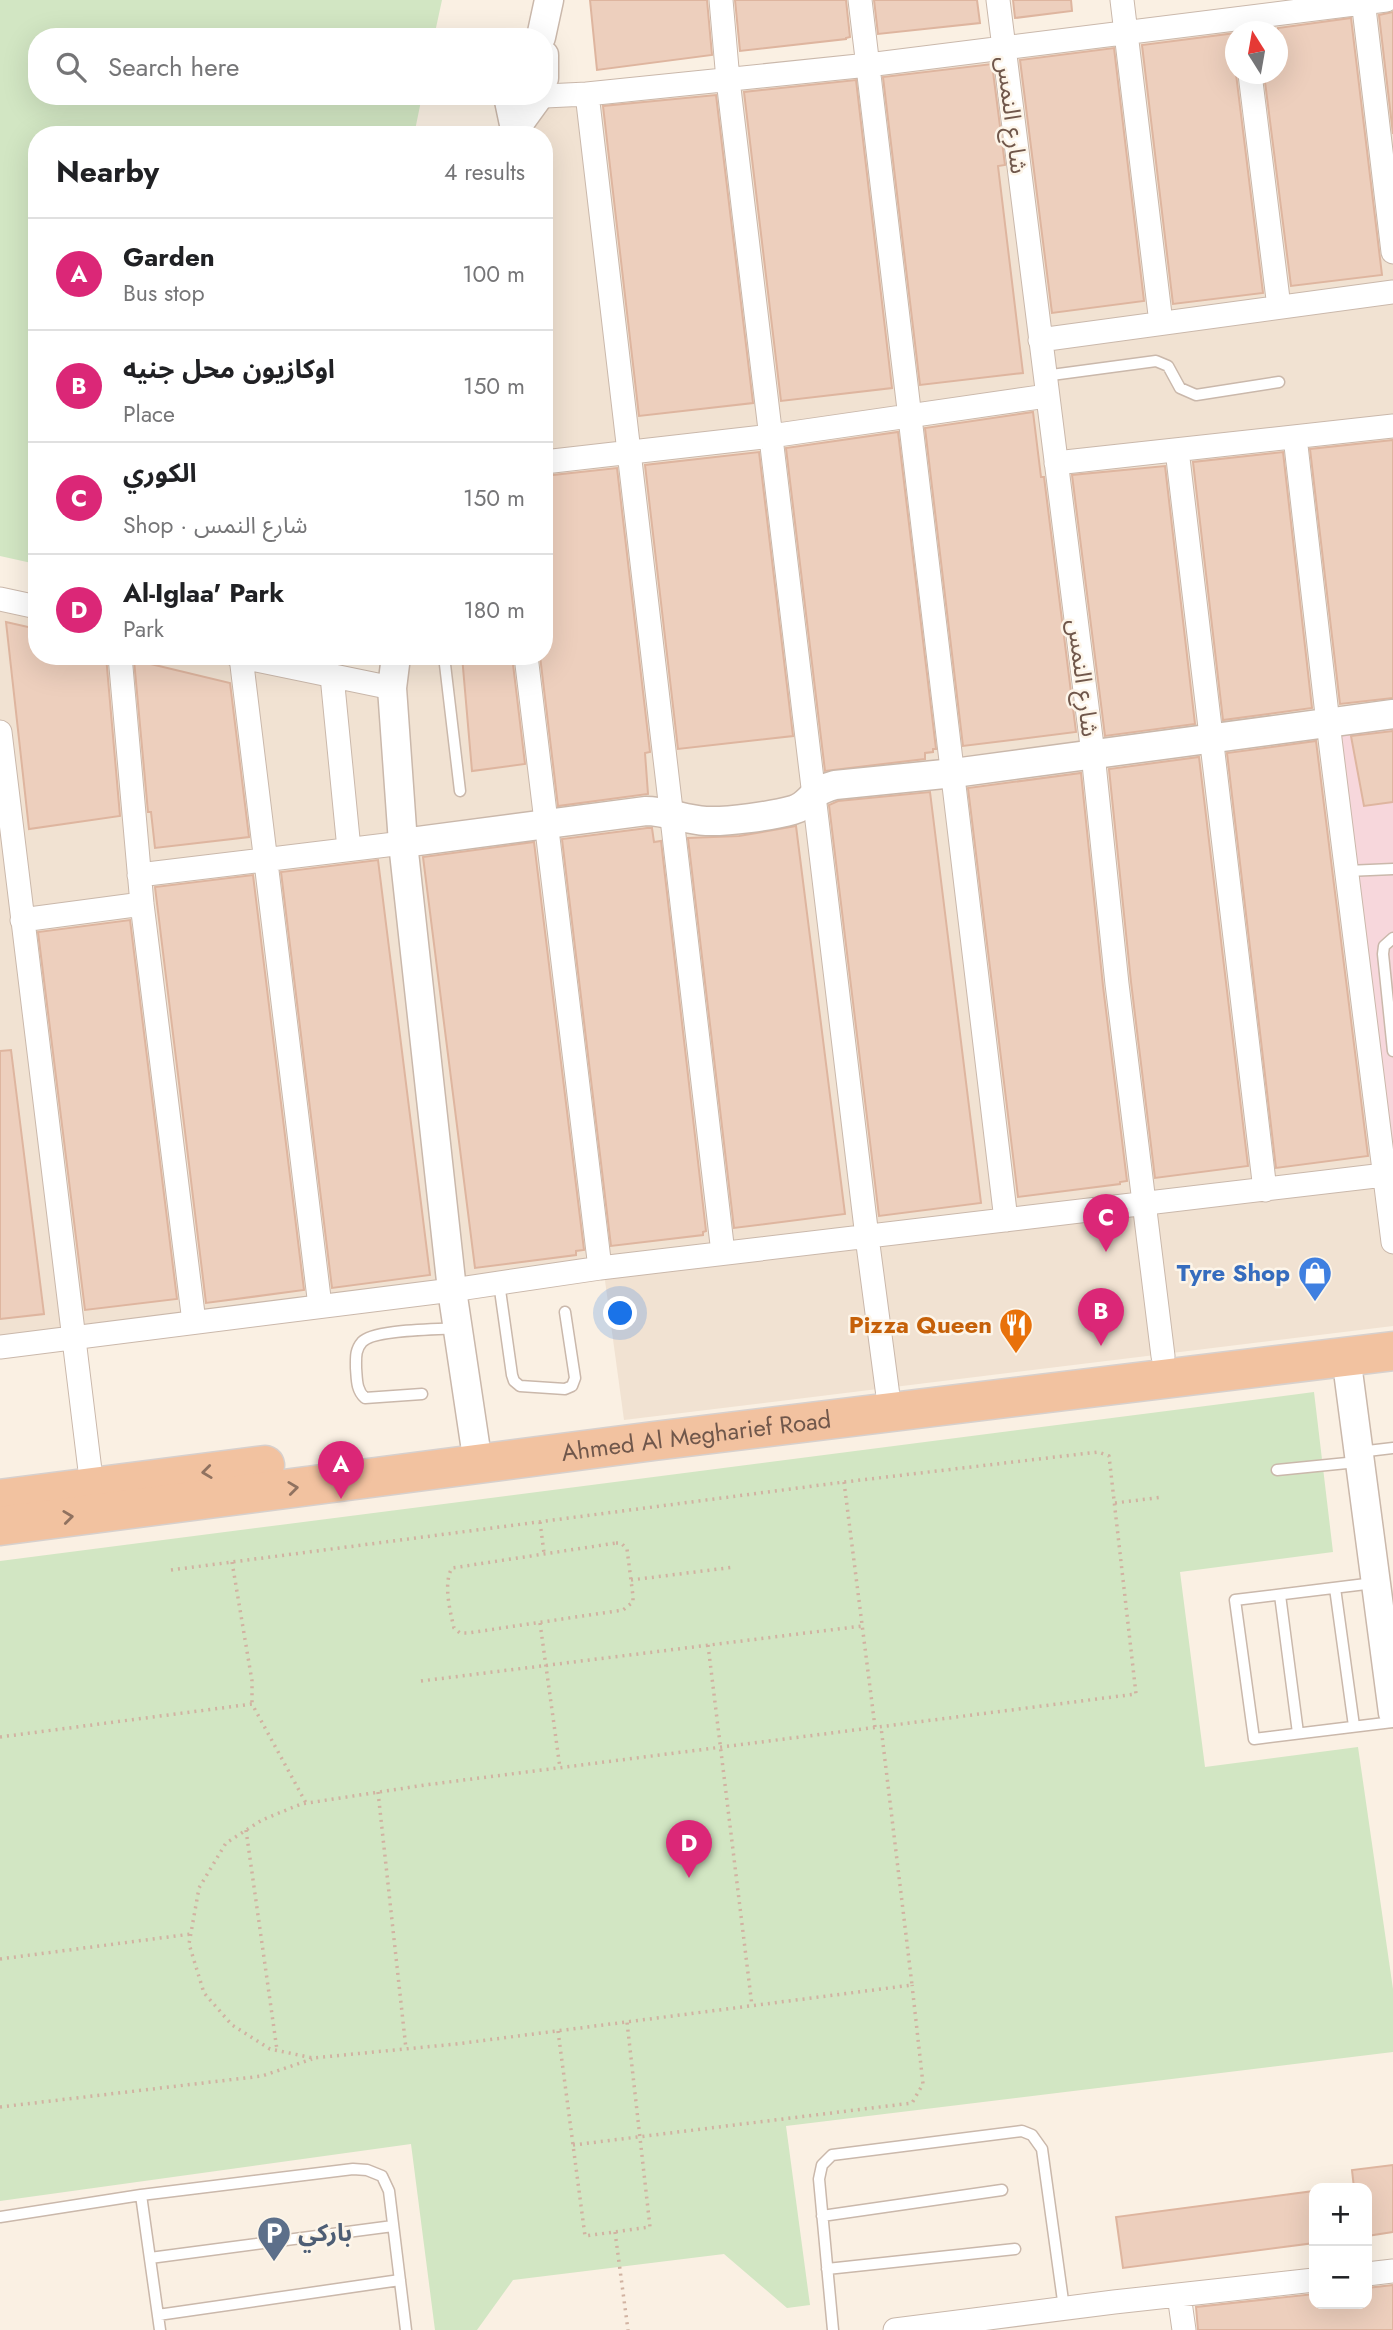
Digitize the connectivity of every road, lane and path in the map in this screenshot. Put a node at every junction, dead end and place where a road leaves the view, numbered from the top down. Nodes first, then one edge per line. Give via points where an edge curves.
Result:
1 (549, 0) edge
2 (721, 0) edge
3 (860, 0) edge
4 (998, 0) edge
5 (1122, 0) edge
6 (1386, 0) edge
7 (1363, 1) edge
8 (1243, 17) edge
9 (545, 28) edge
10 (1126, 33) junction
11 (1004, 49) junction
12 (868, 65) junction
13 (553, 76) edge
14 (728, 80) junction
15 (1251, 84) edge
16 (579, 94) junction
17 (510, 105) edge
18 (524, 105) edge
19 (513, 126) edge
20 (516, 126) edge
21 (1393, 252) edge
22 (1393, 292) edge
23 (1279, 307) junction
24 (1161, 323) junction
25 (1040, 340) junction
26 (1279, 382) dead end
27 (1046, 386) junction
28 (910, 416) junction
29 (1393, 426) edge
30 (771, 436) junction
31 (1295, 437) junction
32 (1177, 450) junction
33 (628, 452) junction
34 (553, 461) edge
35 (1056, 463) junction
36 (0, 599) edge
37 (28, 605) edge
38 (121, 665) edge
39 (240, 665) edge
40 (278, 665) edge
41 (395, 665) edge
42 (445, 665) edge
43 (527, 665) edge
44 (332, 676) junction
45 (392, 688) junction
46 (1393, 714) edge
47 (1328, 723) junction
48 (0, 733) edge
49 (1213, 739) junction
50 (1093, 754) junction
51 (954, 773) junction
52 (460, 791) dead end
53 (815, 794) junction
54 (670, 813) junction
55 (546, 826) junction
56 (404, 843) junction
57 (349, 849) junction
58 (7, 857) edge
59 (266, 860) junction
60 (1393, 869) edge
61 (1347, 871) junction
62 (139, 875) junction
63 (142, 904) junction
64 (22, 920) junction
65 (1393, 938) edge
66 (1393, 1051) edge
67 (1384, 1175) junction
68 (1265, 1190) junction
69 (1144, 1204) junction
70 (1006, 1220) junction
71 (867, 1237) junction
72 (1393, 1242) edge
73 (723, 1254) junction
74 (600, 1269) junction
75 (499, 1283) junction
76 (452, 1290) junction
77 (320, 1306) junction
78 (565, 1311) dead end
79 (194, 1322) junction
80 (458, 1328) junction
81 (1393, 1328) edge
82 (73, 1338) junction
83 (0, 1346) edge
84 (1393, 1351) edge
85 (1163, 1356) junction
86 (1346, 1356) junction
87 (422, 1394) dead end
88 (888, 1396) junction
89 (1393, 1448) edge
90 (476, 1452) junction
91 (1360, 1457) junction
92 (1277, 1471) dead end
93 (844, 1482) junction
94 (92, 1487) junction
95 (1163, 1497) dead end
96 (0, 1499) edge
97 (1115, 1503) junction
98 (540, 1522) junction
99 (0, 1526) edge
100 (544, 1553) junction
101 (232, 1562) junction
102 (735, 1567) dead end
103 (171, 1570) dead end
104 (631, 1580) junction
105 (1376, 1583) junction
106 (1335, 1588) junction
107 (1280, 1595) junction
108 (540, 1623) junction
109 (862, 1626) junction
110 (708, 1645) junction
111 (547, 1666) junction
112 (421, 1681) dead end
113 (252, 1704) junction
114 (1393, 1713) edge
115 (1393, 1722) edge
116 (1354, 1726) junction
117 (875, 1727) junction
118 (881, 1727) junction
119 (1298, 1733) junction
120 (0, 1737) edge
121 (721, 1747) junction
122 (560, 1768) junction
123 (378, 1792) junction
124 (306, 1803) junction
125 (246, 1830) junction
126 (191, 1934) junction
127 (0, 1959) edge
128 (912, 1985) junction
129 (752, 2006) junction
130 (627, 2022) junction
131 (558, 2031) junction
132 (406, 2049) junction
133 (277, 2050) junction
134 (313, 2058) junction
135 (0, 2107) edge
136 (640, 2137) junction
137 (573, 2145) junction
138 (1002, 2190) dead end
139 (141, 2195) junction
140 (822, 2216) junction
141 (0, 2217) edge
142 (393, 2226) junction
143 (615, 2232) junction
144 (1015, 2249) dead end
145 (150, 2258) junction
146 (827, 2269) junction
147 (1393, 2271) edge
148 (1372, 2273) edge
149 (400, 2280) junction
150 (1309, 2281) edge
151 (1179, 2295) junction
152 (1064, 2308) junction
153 (158, 2315) junction
154 (1021, 2322) edge
155 (160, 2330) edge
156 (406, 2330) edge
157 (628, 2330) edge
158 (833, 2330) edge
159 (895, 2330) edge
160 (1184, 2330) edge

1 - 9 street
2 - 14 street
3 - 12 street
4 - 11 street, شارع النمس
5 - 10 street
6 - 7 street
7 - 8 street
7 - 21 street
8 - 10 street
10 - 11 street
10 - 24 street
11 - 12 street
11 - 25 street, شارع النمس
12 - 14 street
12 - 28 street
13 - 16 street
14 - 16 street
14 - 30 street
15 - 23 street
16 - 33 street
17 - 19 street
18 - 20 street
22 - 23 street
23 - 24 street
24 - 25 street
25 - 27 street, شارع النمس
26 - 27 lane via 1196,396 1180,388 1168,366 1156,361
27 - 28 street
27 - 35 street, شارع النمس
28 - 30 street
28 - 51 street
29 - 31 street
30 - 33 street
30 - 53 street
31 - 32 street
31 - 47 street
32 - 35 street
32 - 49 street
33 - 34 street
33 - 54 street
35 - 50 street, شارع النمس
36 - 37 street
38 - 62 street
39 - 59 street
40 - 44 street
41 - 45 street
42 - 52 lane
43 - 55 street
44 - 45 street
44 - 57 street
45 - 56 street
46 - 47 street
47 - 49 street
47 - 61 street
48 - 58 street
49 - 50 street
49 - 68 street
50 - 51 street
50 - 69 street, شارع النمس
51 - 53 street via 835,785
51 - 70 street
53 - 54 street via 793,811 728,820 705,821
53 - 71 street
54 - 55 street via 646,811
54 - 73 street
55 - 56 street
55 - 74 street
56 - 57 street
56 - 76 street
57 - 59 street
58 - 64 street
59 - 62 street
59 - 77 street
60 - 61 lane
61 - 67 street
62 - 63 street
63 - 64 street
63 - 79 street
64 - 82 street
65 - 66 lane via 1383,954
67 - 68 street
67 - 72 street
68 - 69 street
69 - 70 street
69 - 85 street, شارع النمس
70 - 71 street
71 - 73 street
71 - 88 street
73 - 74 street
74 - 75 street
75 - 76 street
75 - 78 lane via 512,1375 520,1386 565,1389 572,1385 575,1378
76 - 77 street
76 - 80 street
77 - 79 street
79 - 82 street
80 - 87 lane via 373,1335 361,1344 356,1354 360,1394 365,1398
80 - 90 street
81 - 85 highway, Ahmed Al Megharief Road
82 - 83 street
82 - 94 street
84 - 86 highway, Ahmed Al Megharief Road
85 - 88 highway, Ahmed Al Megharief Road
86 - 90 highway, Ahmed Al Megharief Road
86 - 91 street
88 - 90 highway, Ahmed Al Megharief Road
89 - 91 lane
90 -> 94 highway, Ahmed Al Megharief Road
99 -> 90 highway, Ahmed Al Megharief Road
91 - 92 lane
91 - 105 street
93 - 97 path via 1098,1452 1110,1456
93 - 98 path
93 - 109 path
94 - 96 highway, Ahmed Al Megharief Road
95 - 97 path
97 - 118 path via 1136,1694
98 - 100 path
98 - 101 path
100 - 104 path via 621,1543 627,1549
100 - 108 path via 458,1565 448,1574 457,1632
101 - 103 path
101 - 113 path
102 - 104 path
104 - 108 path via 633,1602 622,1610
105 - 106 lane
105 - 114 street
106 - 107 lane
106 - 116 lane
107 - 119 lane
107 - 119 lane via 1235,1600 1254,1739
108 - 111 path
109 - 110 path
109 - 117 path
110 - 111 path
110 - 121 path
111 - 112 path
111 - 122 path
113 - 120 path
113 - 124 path
115 - 116 lane
116 - 119 lane
117 - 118 path
117 - 121 path
118 - 128 path
121 - 122 path
121 - 129 path
122 - 123 path
123 - 124 path
123 - 132 path
124 - 125 path
125 - 126 path via 226,1843 199,1888
125 - 133 path
126 - 127 path
126 - 133 path via 189,1944 204,1993 232,2025
128 - 129 path
128 - 136 path via 923,2084 912,2103
129 - 130 path
130 - 131 path
130 - 136 path
131 - 132 path
131 - 137 path
132 - 134 path
133 - 134 path
134 - 135 path via 262,2076
136 - 137 path
136 - 143 path via 650,2227
137 - 143 path via 585,2235
138 - 140 lane
139 - 141 lane
139 - 142 lane via 367,2170 387,2182
139 - 145 lane
140 - 146 lane
140 - 152 lane via 819,2179 822,2165 832,2155 1022,2131 1042,2148
142 - 145 lane
142 - 149 lane
143 - 157 path
144 - 146 lane
145 - 153 lane
146 - 158 lane
147 - 148 street
149 - 153 lane
149 - 156 lane
150 - 151 street
151 - 152 street
151 - 160 street
152 - 154 street
153 - 155 lane
154 - 159 street

